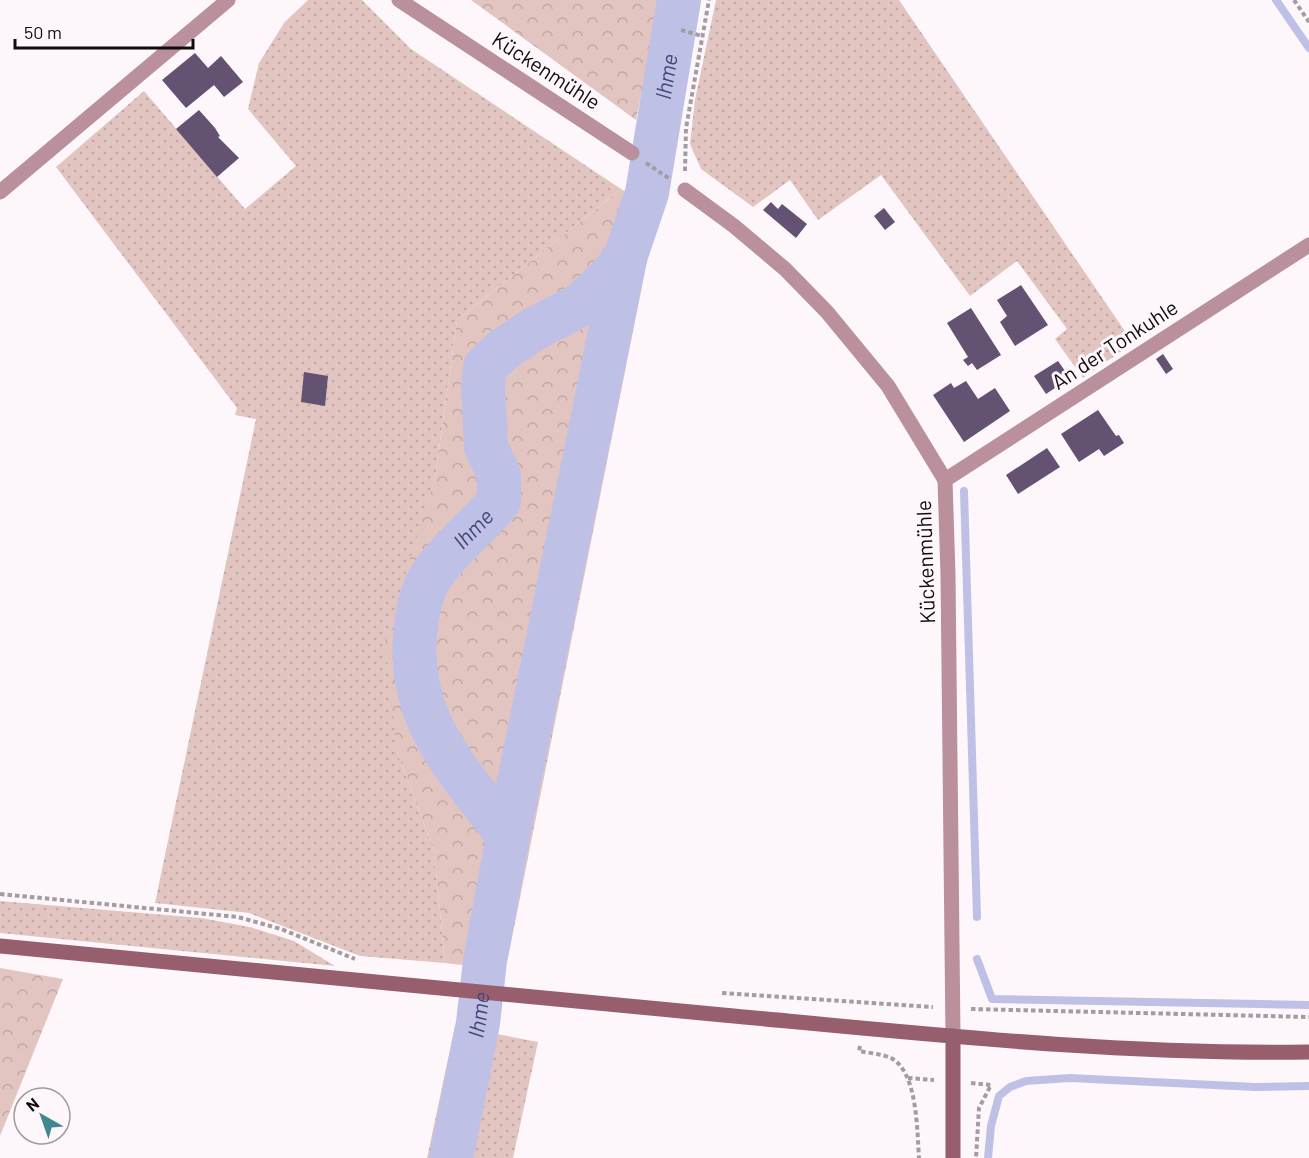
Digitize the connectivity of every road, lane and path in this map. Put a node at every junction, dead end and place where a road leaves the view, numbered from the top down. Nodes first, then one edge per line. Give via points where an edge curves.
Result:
1 (228, 0) edge
2 (399, 0) edge
3 (709, 0) edge
4 (1294, 0) edge
5 (1309, 22) edge
6 (681, 30) dead end
7 (702, 36) junction
8 (632, 153) joint
9 (669, 178) dead end
10 (685, 190) joint
11 (0, 192) edge
12 (1309, 245) edge
13 (945, 480) junction
14 (0, 894) edge
15 (0, 946) edge
16 (360, 962) dead end
17 (954, 1008) junction
18 (1309, 1017) edge
19 (862, 1028) junction
20 (953, 1036) junction
21 (1309, 1052) edge
22 (978, 1121) dead end
23 (919, 1158) edge
24 (953, 1158) edge
25 (976, 1158) edge

1 - 11 street
2 - 8 street, Kückenmühle
3 - 7 path
4 - 5 path
6 - 7 path
7 - 10 path via 686,128
8 - 9 path
10 - 13 street, Kückenmühle via 785,269 827,312 888,386
12 - 13 street, An der Tonkuhle
13 - 17 street, Kückenmühle
14 - 16 path via 238,917 281,929
15 - 19 main road
17 - 18 path
17 - 19 path via 865,1004
17 - 20 street, Kückenmühle
19 - 20 main road
19 - 23 path via 859,1051 891,1058 908,1078
20 - 21 main road via 1191,1052
20 - 24 main road
22 - 25 path

